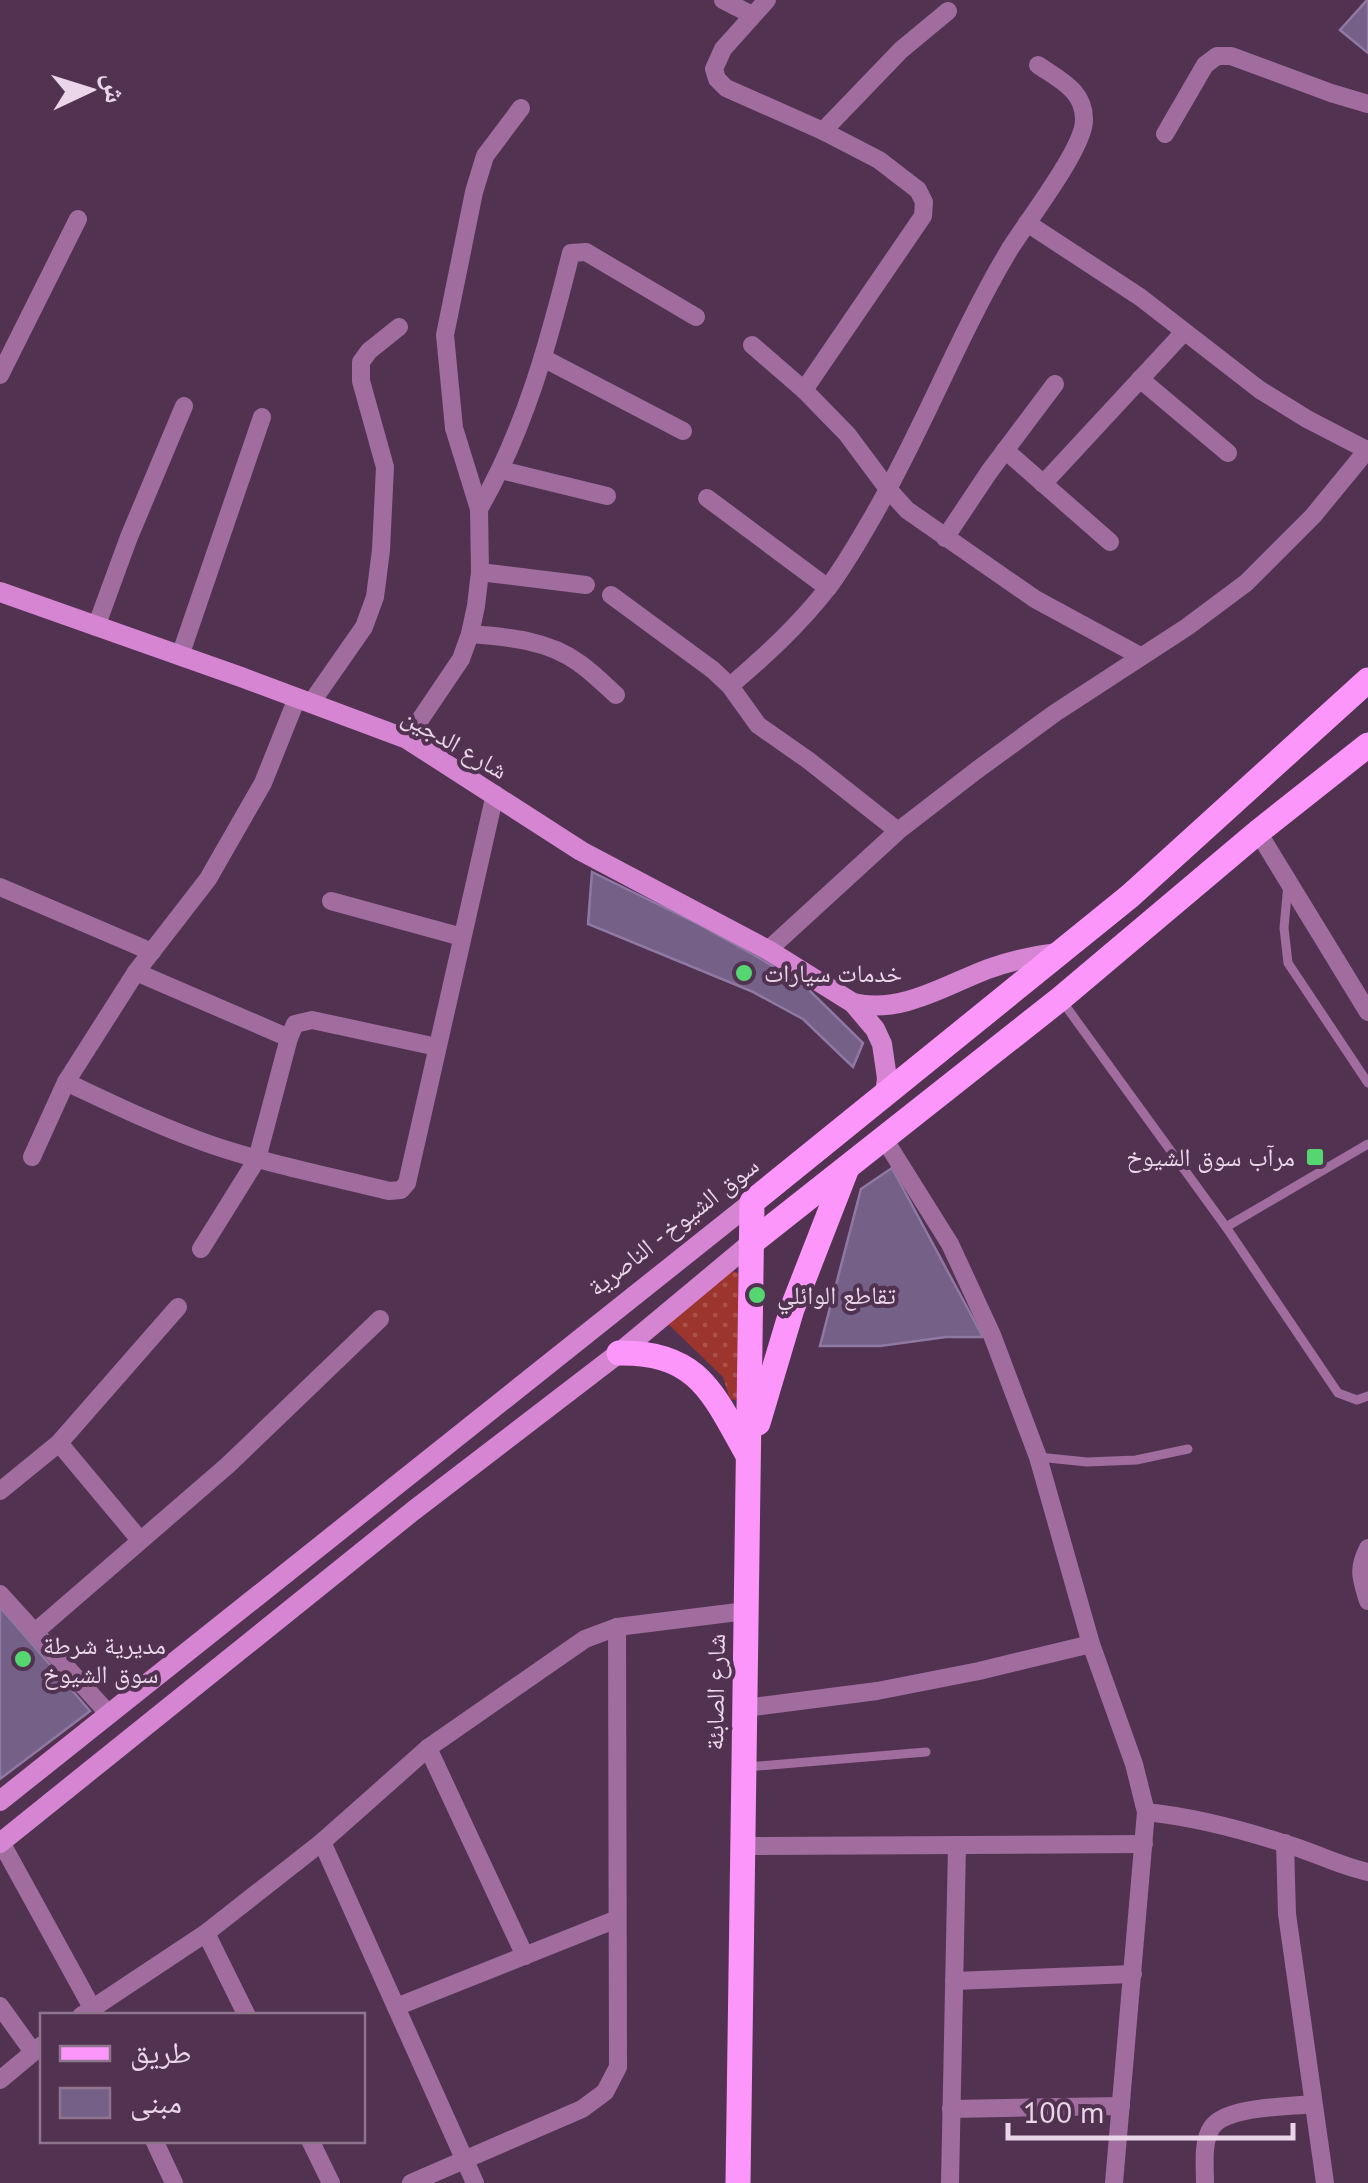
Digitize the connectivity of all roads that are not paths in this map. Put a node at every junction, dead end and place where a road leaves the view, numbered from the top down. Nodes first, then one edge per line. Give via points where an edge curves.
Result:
1 (723, 0) edge
2 (767, 0) edge
3 (948, 11) dead end
4 (752, 16) junction
5 (1038, 66) dead end
6 (1368, 104) edge
7 (521, 108) dead end
8 (823, 131) junction
9 (1165, 134) dead end
10 (78, 219) dead end
11 (1027, 223) junction
12 (696, 317) dead end
13 (398, 328) dead end
14 (1184, 332) junction
15 (752, 345) dead end
16 (543, 358) junction
17 (0, 374) edge
18 (1140, 379) junction
19 (1055, 384) dead end
20 (804, 390) junction
21 (184, 406) dead end
22 (262, 418) dead end
23 (682, 431) dead end
24 (1004, 450) junction
25 (1368, 450) edge
26 (1228, 453) dead end
27 (501, 470) junction
28 (1044, 484) junction
29 (888, 489) junction
30 (607, 496) dead end
31 (707, 498) dead end
32 (479, 509) junction
33 (945, 538) junction
34 (1110, 542) dead end
35 (480, 572) junction
36 (586, 585) dead end
37 (828, 588) junction
38 (0, 592) edge
39 (610, 596) dead end
40 (96, 626) junction
41 (470, 634) junction
42 (180, 656) junction
43 (1140, 656) junction
44 (1368, 681) edge
45 (730, 686) junction
46 (616, 695) dead end
47 (304, 701) junction
48 (408, 739) junction
49 (1368, 745) edge
50 (495, 794) junction
51 (898, 831) junction
52 (1258, 832) junction
53 (1288, 881) junction
54 (0, 887) edge
55 (332, 901) dead end
56 (462, 937) junction
57 (768, 950) junction
58 (152, 952) junction
59 (1057, 953) junction
60 (136, 972) junction
61 (1060, 999) junction
62 (1365, 1001) edge
63 (853, 1003) junction
64 (289, 1038) junction
65 (437, 1047) junction
66 (66, 1082) junction
67 (1368, 1083) edge
68 (885, 1095) junction
69 (883, 1137) junction
70 (1368, 1144) edge
71 (32, 1157) dead end
72 (258, 1158) junction
73 (848, 1166) junction
74 (752, 1202) junction
75 (1226, 1227) junction
76 (751, 1243) junction
77 (201, 1249) dead end
78 (178, 1307) dead end
79 (380, 1319) dead end
80 (619, 1353) junction
81 (1368, 1396) edge
82 (59, 1443) junction
83 (1188, 1450) dead end
84 (748, 1456) junction
85 (1038, 1457) junction
86 (0, 1491) edge
87 (140, 1540) junction
88 (1368, 1548) edge
89 (0, 1594) edge
90 (1368, 1601) edge
91 (746, 1611) junction
92 (617, 1627) junction
93 (35, 1632) junction
94 (1090, 1644) junction
95 (745, 1708) junction
96 (108, 1713) junction
97 (428, 1748) junction
98 (926, 1752) dead end
99 (744, 1767) junction
100 (0, 1801) edge
101 (1146, 1812) junction
102 (322, 1842) junction
103 (0, 1843) edge
104 (1144, 1844) junction
105 (1285, 1844) junction
106 (743, 1846) junction
107 (956, 1846) junction
108 (1368, 1872) edge
109 (617, 1919) junction
110 (206, 1932) junction
111 (524, 1956) junction
112 (1133, 1974) junction
113 (954, 1981) junction
114 (0, 2006) edge
115 (396, 2007) junction
116 (90, 2013) edge
117 (246, 2013) edge
118 (38, 2049) edge
119 (0, 2080) edge
120 (1313, 2104) junction
121 (1121, 2106) junction
122 (951, 2109) junction
123 (739, 2139) junction
124 (155, 2143) edge
125 (311, 2143) edge
126 (465, 2160) junction
127 (1113, 2182) edge
128 (174, 2183) edge
129 (331, 2183) edge
130 (411, 2183) edge
131 (475, 2183) edge
132 (728, 2183) edge
133 (738, 2183) edge
134 (950, 2183) edge
135 (1205, 2183) edge
136 (1325, 2183) edge

1 - 4 street
2 - 4 street
3 - 8 street
4 - 8 street via 723,49 717,79
5 - 11 street via 1072,88 1083,106 1084,126
6 - 9 street via 1217,56
7 - 32 street via 485,156 446,334 454,428
8 - 20 street via 879,160 924,202 922,216
10 - 17 street
11 - 14 street
11 - 29 street
12 - 16 street via 586,252 571,253
13 - 47 street via 361,362 385,467 375,596 364,627
14 - 18 street
14 - 25 street via 1260,390
15 - 20 street
16 - 23 street
16 - 27 street
18 - 26 street
18 - 28 street
19 - 24 street
20 - 29 street
21 - 40 street
22 - 42 street
24 - 28 street
24 - 33 street
25 - 43 street via 1246,583
27 - 30 street
27 - 32 street
28 - 34 street
29 - 33 street
29 - 37 street
31 - 37 street
32 - 35 street
33 - 43 street via 1035,599
35 - 36 street
35 - 41 street
37 - 45 street
38 - 40 main road, شارع الدجين
39 - 45 street
40 - 42 main road, شارع الدجين
41 - 46 street via 544,645 577,661
41 - 48 street
42 - 47 main road, شارع الدجين
43 - 51 street
44 - 59 main road, سوق الشيوخ - الناصرية via 1130,896
45 - 51 street via 758,725
47 - 48 main road, شارع الدجين
47 - 58 street via 208,880
48 - 50 main road, شارع الدجين
49 - 52 main road
50 - 56 street
50 - 57 main road, شارع الدجين via 580,852
51 - 57 street
52 - 53 street
52 - 61 main road
53 - 62 street
53 - 67 lane via 1288,962
54 - 58 street
55 - 56 street
56 - 65 street
57 - 63 main road, شارع الدجين
58 - 60 street
59 - 63 main road via 994,967 897,1005
59 - 68 main road, سوق الشيوخ - الناصرية
60 - 64 street
60 - 66 street
61 - 69 main road
61 - 75 lane
63 - 68 main road, شارع الدجين via 882,1044
64 - 65 street via 295,1024 312,1020
64 - 72 street
65 - 72 street via 401,1190
66 - 71 street
66 - 72 street via 175,1131
68 - 74 main road, سوق الشيوخ - الناصرية
69 - 73 main road
69 - 85 street via 950,1244
70 - 75 lane
72 - 77 street
73 - 76 main road
73 - 84 main road via 792,1309
74 - 76 main road, شارع الصابئة
74 - 96 main road, سوق الشيوخ - الناصرية
75 - 81 lane via 1338,1393
76 - 80 main road
76 - 84 main road, شارع الصابئة
78 - 82 street
79 - 87 street
80 - 84 main road via 647,1352 698,1376
80 - 103 main road
82 - 86 street
82 - 87 street
83 - 85 lane via 1136,1460
84 - 91 main road, شارع الصابئة
85 - 94 street
87 - 93 street
88 - 90 street via 1360,1564
89 - 93 street
91 - 92 street
91 - 95 main road, شارع الصابئة
92 - 97 street via 586,1639
92 - 109 street
93 - 96 street
94 - 95 street via 877,1690
94 - 101 street
95 - 99 main road, شارع الصابئة
96 - 100 main road, سوق الشيوخ - الناصرية
97 - 102 street
97 - 111 street
98 - 99 lane
99 - 106 main road, شارع الصابئة
101 - 104 street
101 - 105 street
102 - 110 street
102 - 115 street
103 - 116 street
104 - 107 street
104 - 112 street
105 - 108 street
105 - 120 street via 1286,1914
106 - 107 street
106 - 123 main road, شارع الصابئة
107 - 113 street
109 - 111 street
109 - 126 street via 618,2068 605,2092 582,2109
110 - 116 street
110 - 117 street
111 - 115 street
112 - 113 street
112 - 121 street
113 - 122 street
114 - 118 street
115 - 126 street
118 - 119 street
120 - 135 street via 1223,2116 1210,2129
120 - 136 street
121 - 122 street
121 - 127 street
122 - 134 street
123 - 132 main road
123 - 133 main road, شارع الصابئة
124 - 128 street
125 - 129 street
126 - 130 street
126 - 131 street

